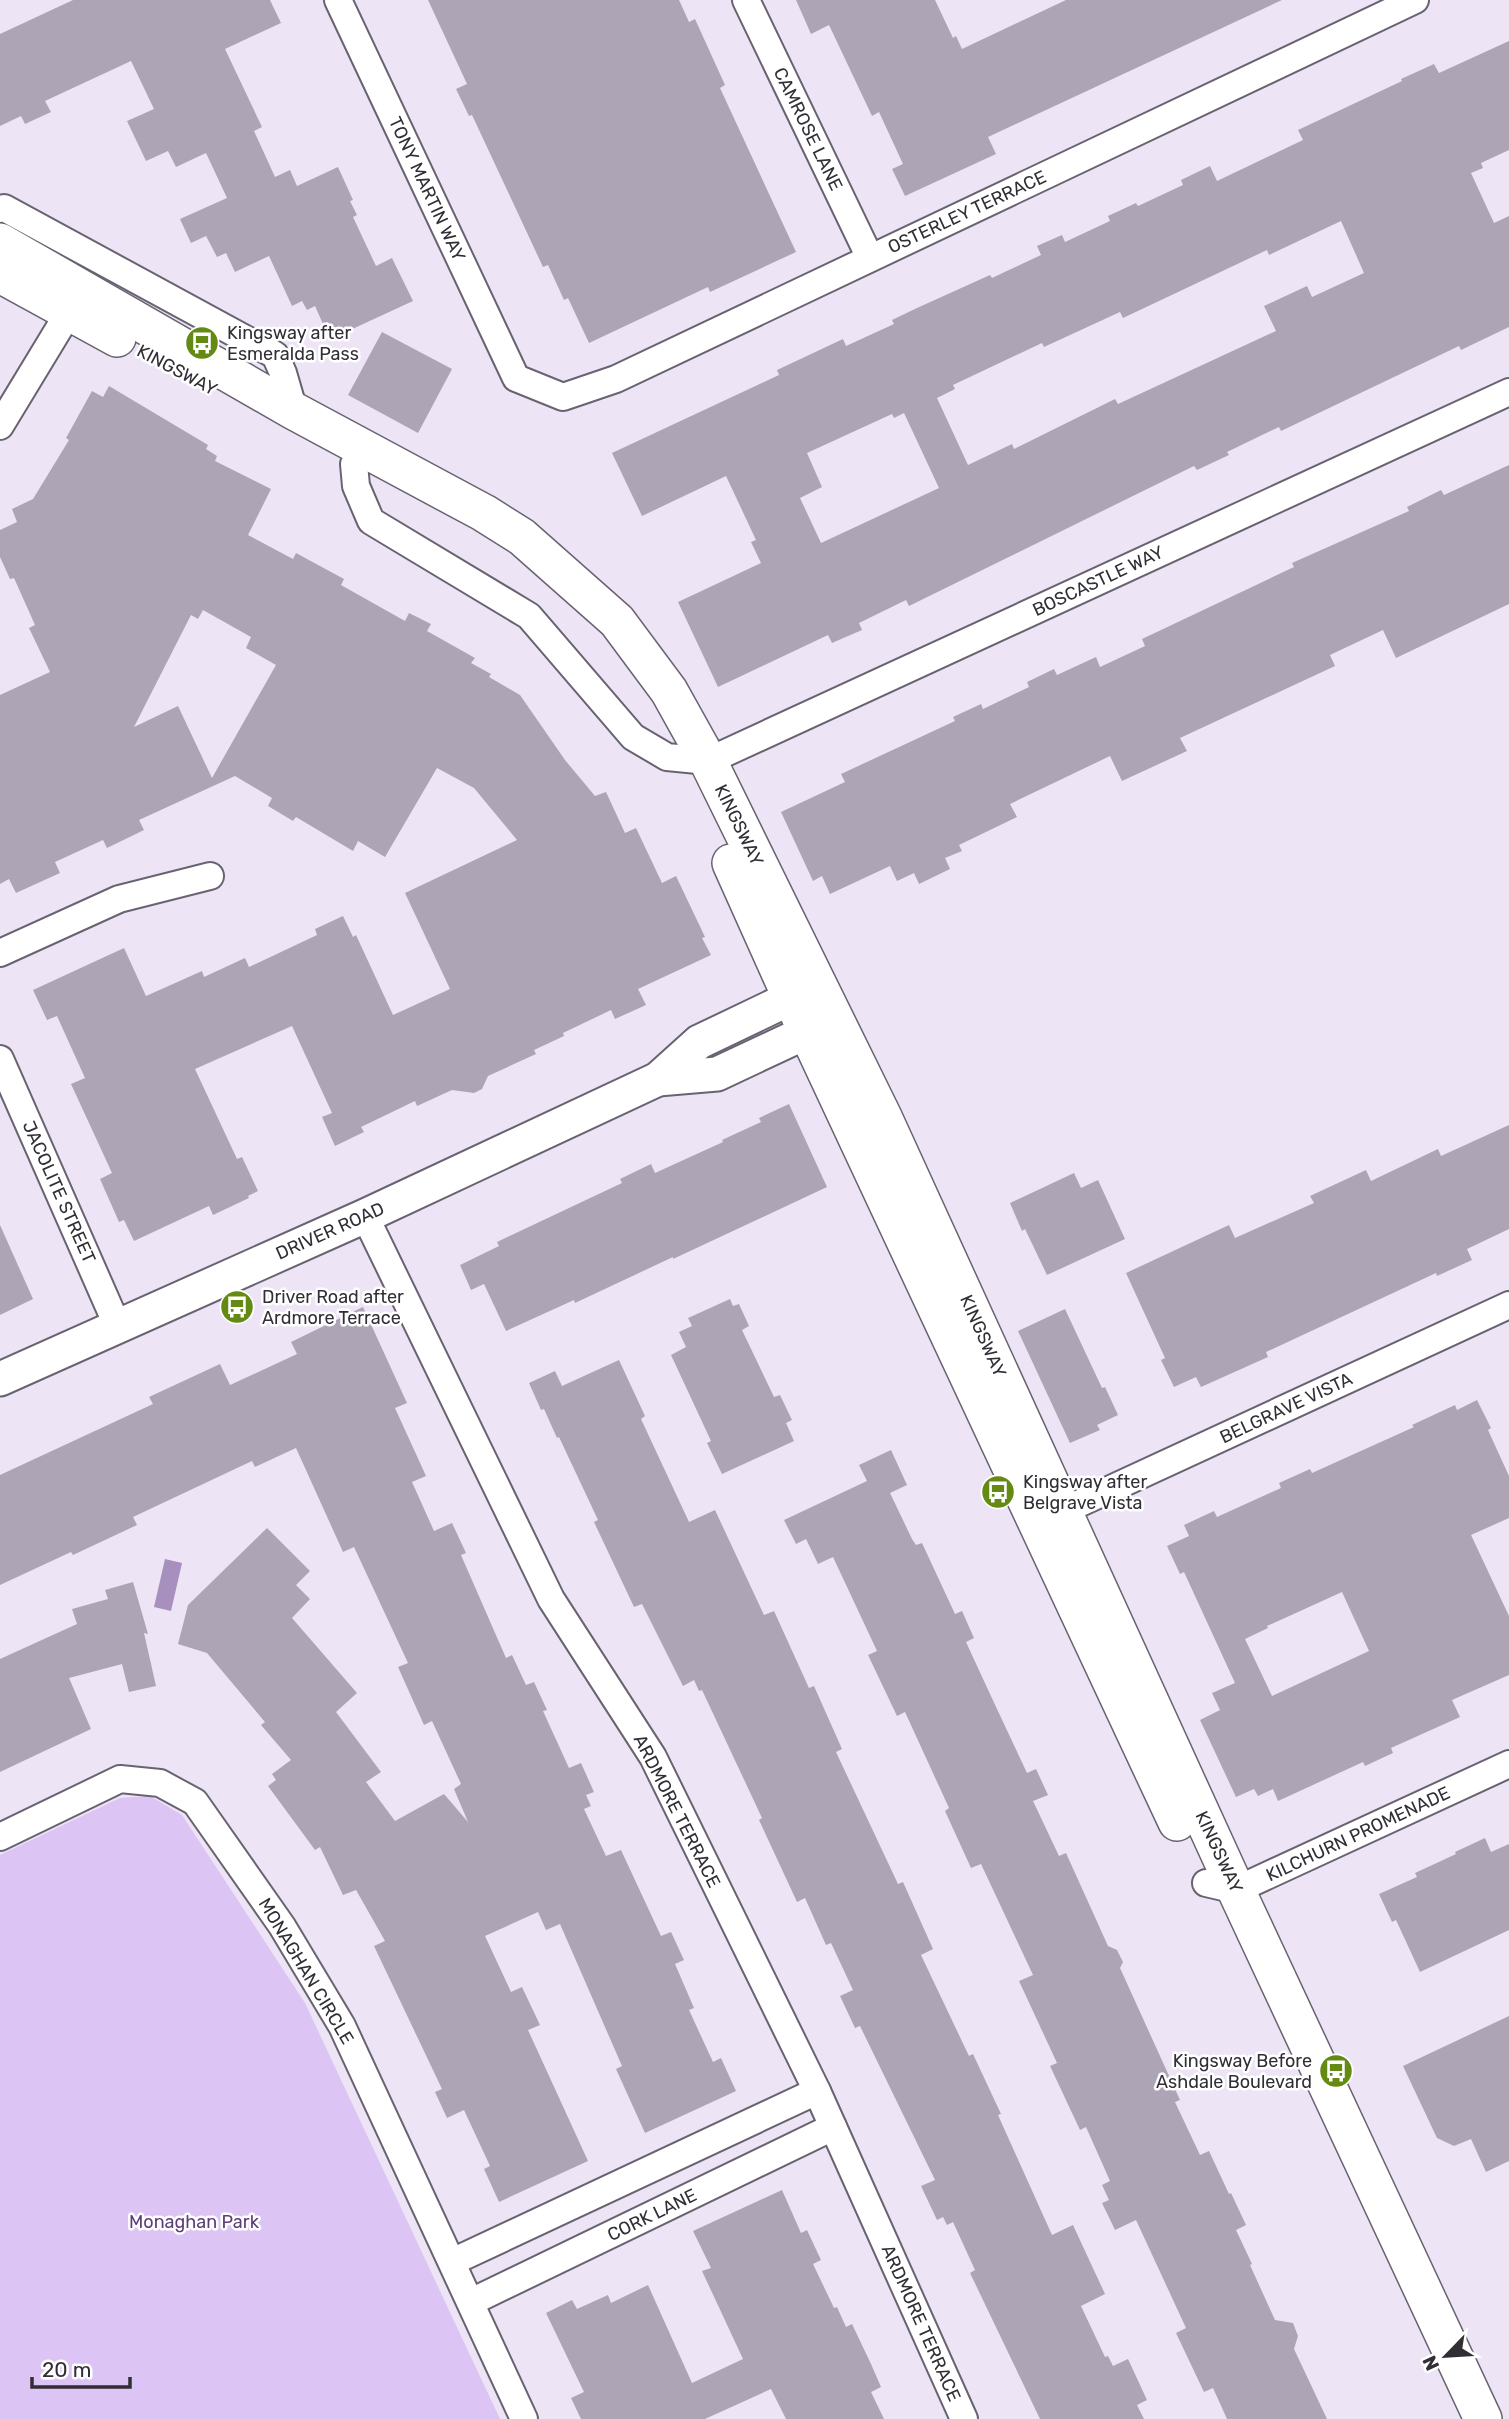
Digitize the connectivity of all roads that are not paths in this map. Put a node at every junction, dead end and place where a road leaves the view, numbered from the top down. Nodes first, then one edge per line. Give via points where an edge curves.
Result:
1 (338, 0) edge
2 (746, 0) edge
3 (1415, 0) edge
4 (0, 209) edge
5 (0, 242) edge
6 (870, 258) junction
7 (0, 274) edge
8 (76, 301) junction
9 (516, 377) joint
10 (1509, 392) edge
11 (294, 411) junction
12 (0, 426) edge
13 (697, 760) junction
14 (210, 876) dead end
15 (0, 953) edge
16 (805, 992) junction
17 (821, 1025) junction
18 (0, 1059) edge
19 (658, 1079) junction
20 (365, 1216) junction
21 (1509, 1305) edge
22 (117, 1325) junction
23 (0, 1379) edge
24 (1063, 1511) junction
25 (1509, 1764) edge
26 (0, 1837) edge
27 (1221, 1886) junction
28 (817, 2091) junction
29 (833, 2127) junction
30 (452, 2262) junction
31 (471, 2302) junction
32 (524, 2419) edge
33 (964, 2419) edge
34 (1457, 2419) edge
35 (1483, 2419) edge

1 - 9 street, TONY MARTIN WAY
2 - 6 street, CAMROSE LANE
3 - 6 street, OSTERLEY TERRACE
4 - 11 street via 275,355
5 - 8 main road, KINGSWAY
6 - 9 street, OSTERLEY TERRACE via 616,379 563,397
7 - 8 main road, KINGSWAY
8 - 11 main road, KINGSWAY
8 - 12 street
8 - 13 main road, KINGSWAY via 289,431 499,545 576,607 631,669
10 - 13 street, BOSCASTLE WAY
11 - 13 main road, KINGSWAY via 484,513 555,565 617,621 644,654 670,691
13 - 16 main road, KINGSWAY
14 - 15 street via 119,899
16 - 17 main road, KINGSWAY
16 - 19 street, DRIVER ROAD via 699,1042
17 - 19 street, DRIVER ROAD via 717,1074
17 - 24 main road, KINGSWAY via 883,1117
17 - 27 main road, KINGSWAY
18 - 22 street, JACOLITE STREET
19 - 20 street, DRIVER ROAD
20 - 22 street, DRIVER ROAD
20 - 28 street, ARDMORE TERRACE via 551,1599 653,1757
21 - 24 street, BELGRAVE VISTA
22 - 23 street, DRIVER ROAD
24 - 27 main road, KINGSWAY
25 - 27 street, KILCHURN PROMENADE
26 - 30 street, MONAGHAN CIRCLE via 120,1779 160,1783 195,1802 282,1926 342,2026
27 - 34 main road, KINGSWAY
27 - 35 main road, KINGSWAY
28 - 29 street, ARDMORE TERRACE
28 - 30 street
29 - 31 street, CORK LANE
29 - 33 street, ARDMORE TERRACE
30 - 31 street, MONAGHAN CIRCLE
31 - 32 street, MONAGHAN CIRCLE

